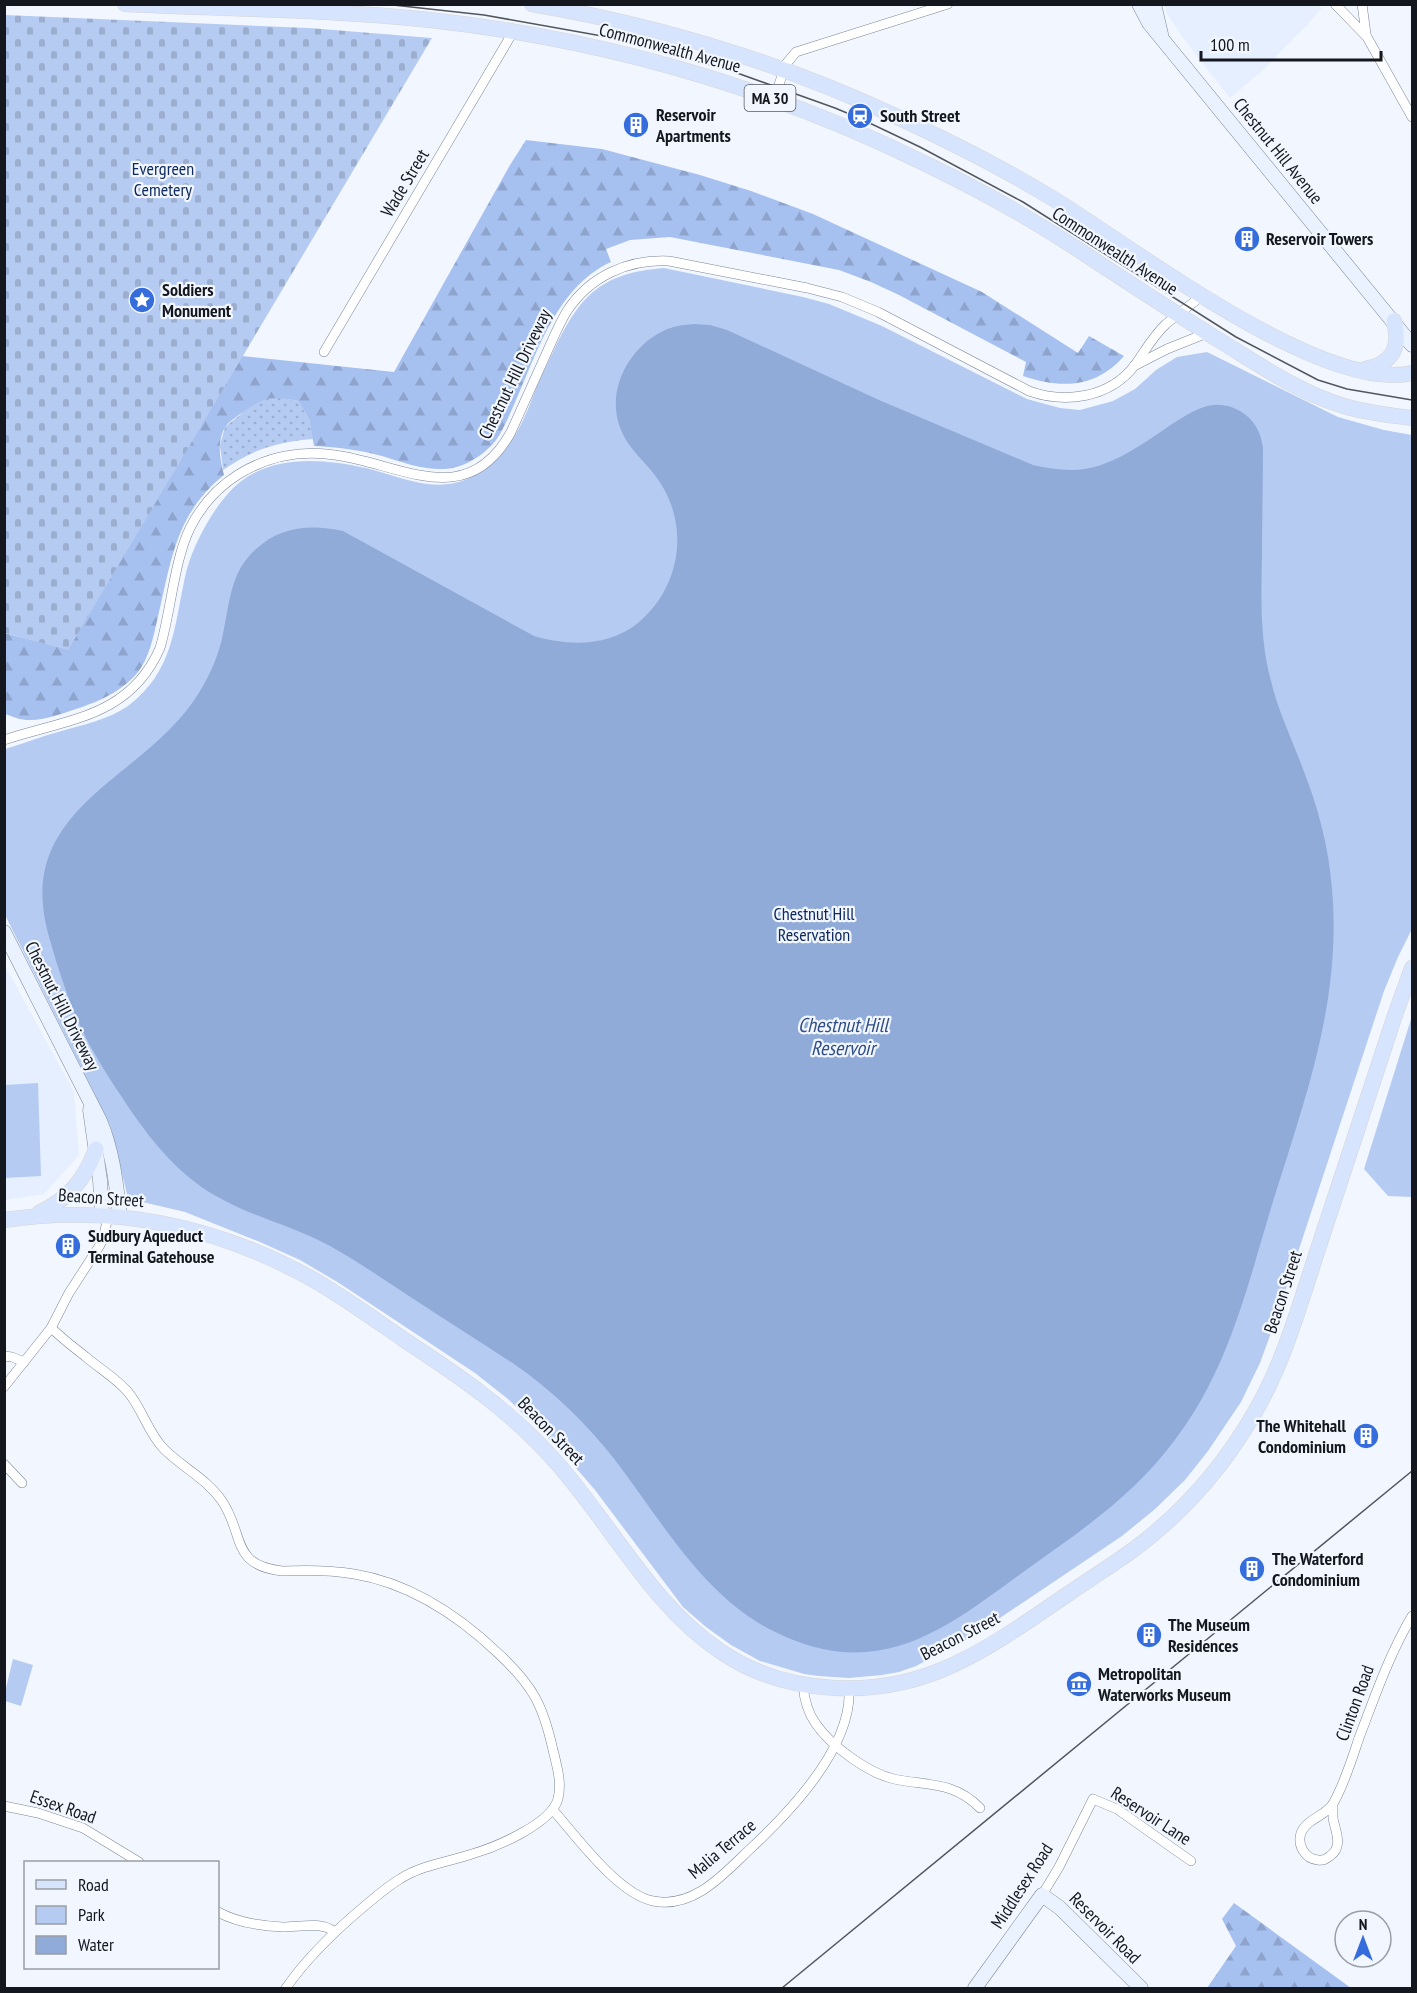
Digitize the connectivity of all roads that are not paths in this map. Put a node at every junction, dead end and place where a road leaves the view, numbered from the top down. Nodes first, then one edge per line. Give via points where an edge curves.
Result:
1 (125, 4) edge
2 (532, 4) edge
3 (948, 4) edge
4 (1131, 4) edge
5 (1139, 4) edge
6 (1154, 4) edge
7 (1335, 4) edge
8 (1362, 4) edge
9 (295, 8) edge
10 (1149, 23) junction
11 (513, 32) junction
12 (1161, 36) junction
13 (1367, 37) junction
14 (783, 70) junction
15 (774, 99) junction
16 (1413, 117) edge
17 (1203, 295) junction
18 (1178, 315) junction
19 (1394, 321) junction
20 (1208, 333) junction
21 (1413, 345) edge
22 (324, 352) dead end
23 (1134, 366) junction
24 (1356, 370) junction
25 (1413, 373) edge
26 (1413, 418) edge
27 (4, 740) edge
28 (4, 932) edge
29 (10, 956) edge
30 (1413, 968) edge
31 (88, 1096) junction
32 (96, 1149) junction
33 (110, 1215) junction
34 (33, 1216) junction
35 (4, 1220) edge
36 (51, 1328) junction
37 (4, 1356) edge
38 (24, 1362) junction
39 (4, 1387) edge
40 (4, 1464) edge
41 (22, 1483) dead end
42 (1413, 1616) edge
43 (802, 1684) junction
44 (849, 1688) junction
45 (835, 1743) junction
46 (1093, 1799) joint
47 (1333, 1804) junction
48 (4, 1806) edge
49 (980, 1808) dead end
50 (553, 1810) junction
51 (135, 1861) edge
52 (1191, 1861) dead end
53 (1042, 1895) junction
54 (219, 1912) edge
55 (335, 1932) junction
56 (286, 1989) edge
57 (975, 1989) edge
58 (1141, 1989) edge

1 - 9 main road, Commonwealth Avenue / MA 30
2 - 14 main road, Commonwealth Avenue / MA 30 via 638,27
3 - 14 street via 803,49
4 - 10 main road
5 - 10 main road, Chestnut Hill Avenue
6 - 12 main road, Chestnut Hill Avenue
7 - 13 street
8 - 13 street
9 - 11 main road, Commonwealth Avenue / MA 30
10 - 12 main road, Chestnut Hill Avenue
11 - 15 main road, Commonwealth Avenue / MA 30 via 645,59
11 - 22 street, Wade Street
12 - 19 main road, Chestnut Hill Avenue
13 - 16 street
14 - 15 street
14 - 17 main road, Commonwealth Avenue / MA 30 via 891,113 992,163
15 - 18 main road, Commonwealth Avenue / MA 30 via 886,145 996,200
17 - 18 street, Chestnut Hill Driveway
17 - 24 main road, Commonwealth Avenue / MA 30 via 1294,346
18 - 20 main road, Commonwealth Avenue / MA 30
18 - 23 street, Chestnut Hill Driveway via 1151,341
19 - 21 main road, Chestnut Hill Avenue
19 - 24 main road via 1396,339 1391,356 1377,366
20 - 23 street, Chestnut Hill Driveway
20 - 26 main road, Commonwealth Avenue / MA 30 via 1269,371 1334,402
23 - 27 street, Chestnut Hill Driveway via 1113,385 1089,395 1042,396 842,297 669,261 622,266 597,279 567,310 511,432 490,459 471,471 436,479 314,453 268,460 246,470 205,504 190,527 160,648 139,682 112,705 92,715
24 - 25 main road, Commonwealth Avenue / MA 30
28 - 29 main road, Chestnut Hill Driveway
29 - 31 main road, Chestnut Hill Driveway
30 - 44 main road, Beacon Street via 1285,1347 1256,1410 1211,1477 1166,1523 1132,1550 984,1649 919,1678
31 - 32 main road, Chestnut Hill Driveway
31 - 33 main road, Chestnut Hill Driveway via 111,1153
32 - 33 main road, Chestnut Hill Driveway
32 - 34 main road via 75,1188
33 - 34 main road, Beacon Street
33 - 36 street via 100,1245
33 - 43 main road, Beacon Street via 198,1232 275,1260 315,1281 450,1370 501,1407 556,1462 686,1625 741,1664
34 - 35 main road, Beacon Street
36 - 38 street
36 - 50 street via 122,1386 155,1439 217,1494 252,1562 282,1571 355,1574 400,1588 435,1604 506,1660 529,1686 548,1730 559,1779 558,1801
37 - 38 street
38 - 39 street
40 - 41 street
42 - 47 street, Clinton Road via 1386,1665
43 - 44 main road, Beacon Street
43 - 45 street via 810,1714
44 - 45 street via 846,1717
45 - 49 street via 862,1765 883,1775 952,1789
45 - 50 street, Malia Terrace via 808,1790 782,1819 714,1883 680,1900 654,1901 633,1892 593,1856
46 - 52 street, Reservoir Lane via 1117,1809
46 - 53 street, Middlesex Road
47 - 47 street, Clinton Road via 1306,1824 1300,1834 1305,1854 1315,1860 1324,1860 1338,1846
48 - 51 street, Essex Road via 82,1828
50 - 55 street via 496,1845 401,1878
53 - 57 main road, Middlesex Road
53 - 58 main road, Reservoir Road
54 - 55 street via 250,1924 324,1926
55 - 56 street via 298,1970

